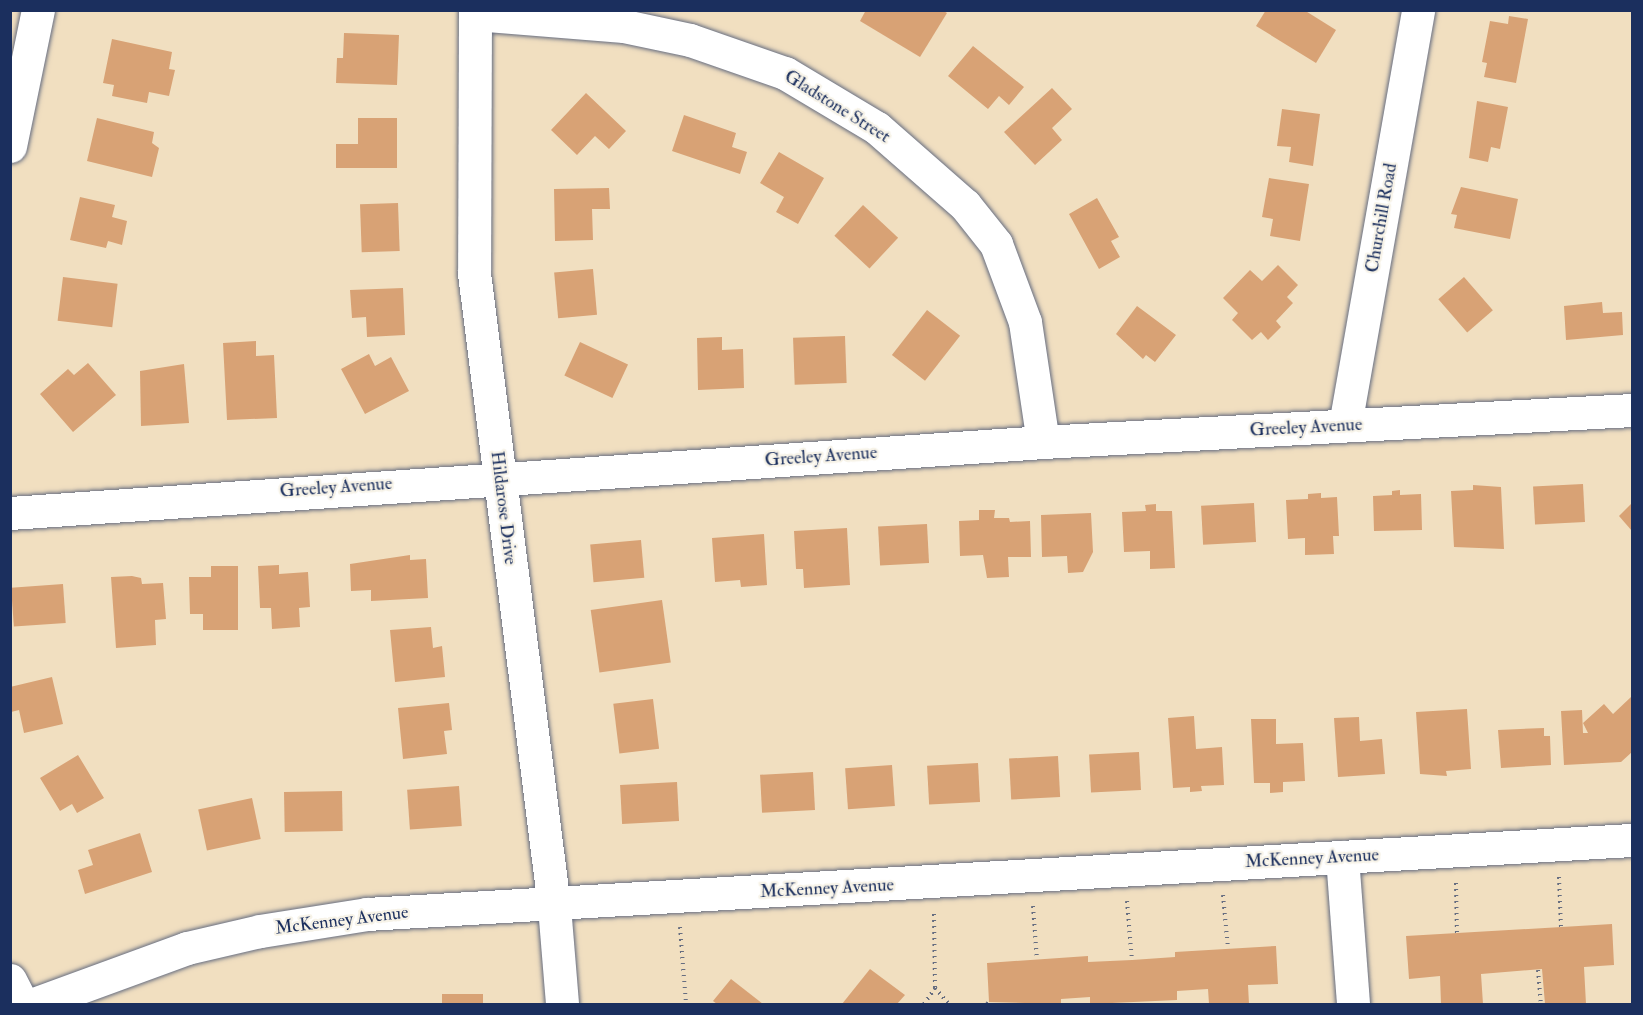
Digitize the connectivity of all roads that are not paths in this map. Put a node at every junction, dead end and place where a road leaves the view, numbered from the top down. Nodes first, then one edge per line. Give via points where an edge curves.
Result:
1 (38, 10) edge
2 (1418, 10) edge
3 (475, 12) edge
4 (10, 146) edge
5 (1632, 410) edge
6 (1345, 425) junction
7 (1043, 442) junction
8 (499, 479) junction
9 (10, 513) edge
10 (1632, 840) edge
11 (1342, 857) junction
12 (554, 906) junction
13 (10, 980) edge
14 (22, 1005) edge
15 (33, 1005) edge
16 (562, 1005) edge
17 (1353, 1005) edge

1 - 4 street
2 - 6 street, Churchill Road
3 - 7 street, Gladstone Street via 624,26 690,40 785,73 877,128 964,205 996,244 1025,322
3 - 8 street, Hildarose Drive via 474,273
5 - 6 street, Greeley Avenue
6 - 7 street, Greeley Avenue
7 - 8 street, Greeley Avenue
8 - 9 street, Greeley Avenue
8 - 12 street, Hildarose Drive
10 - 11 street, McKenney Avenue
11 - 12 street, McKenney Avenue
11 - 17 street
12 - 15 street, McKenney Avenue via 367,914 260,931 187,948
12 - 16 street, Hildarose Drive
13 - 14 street

